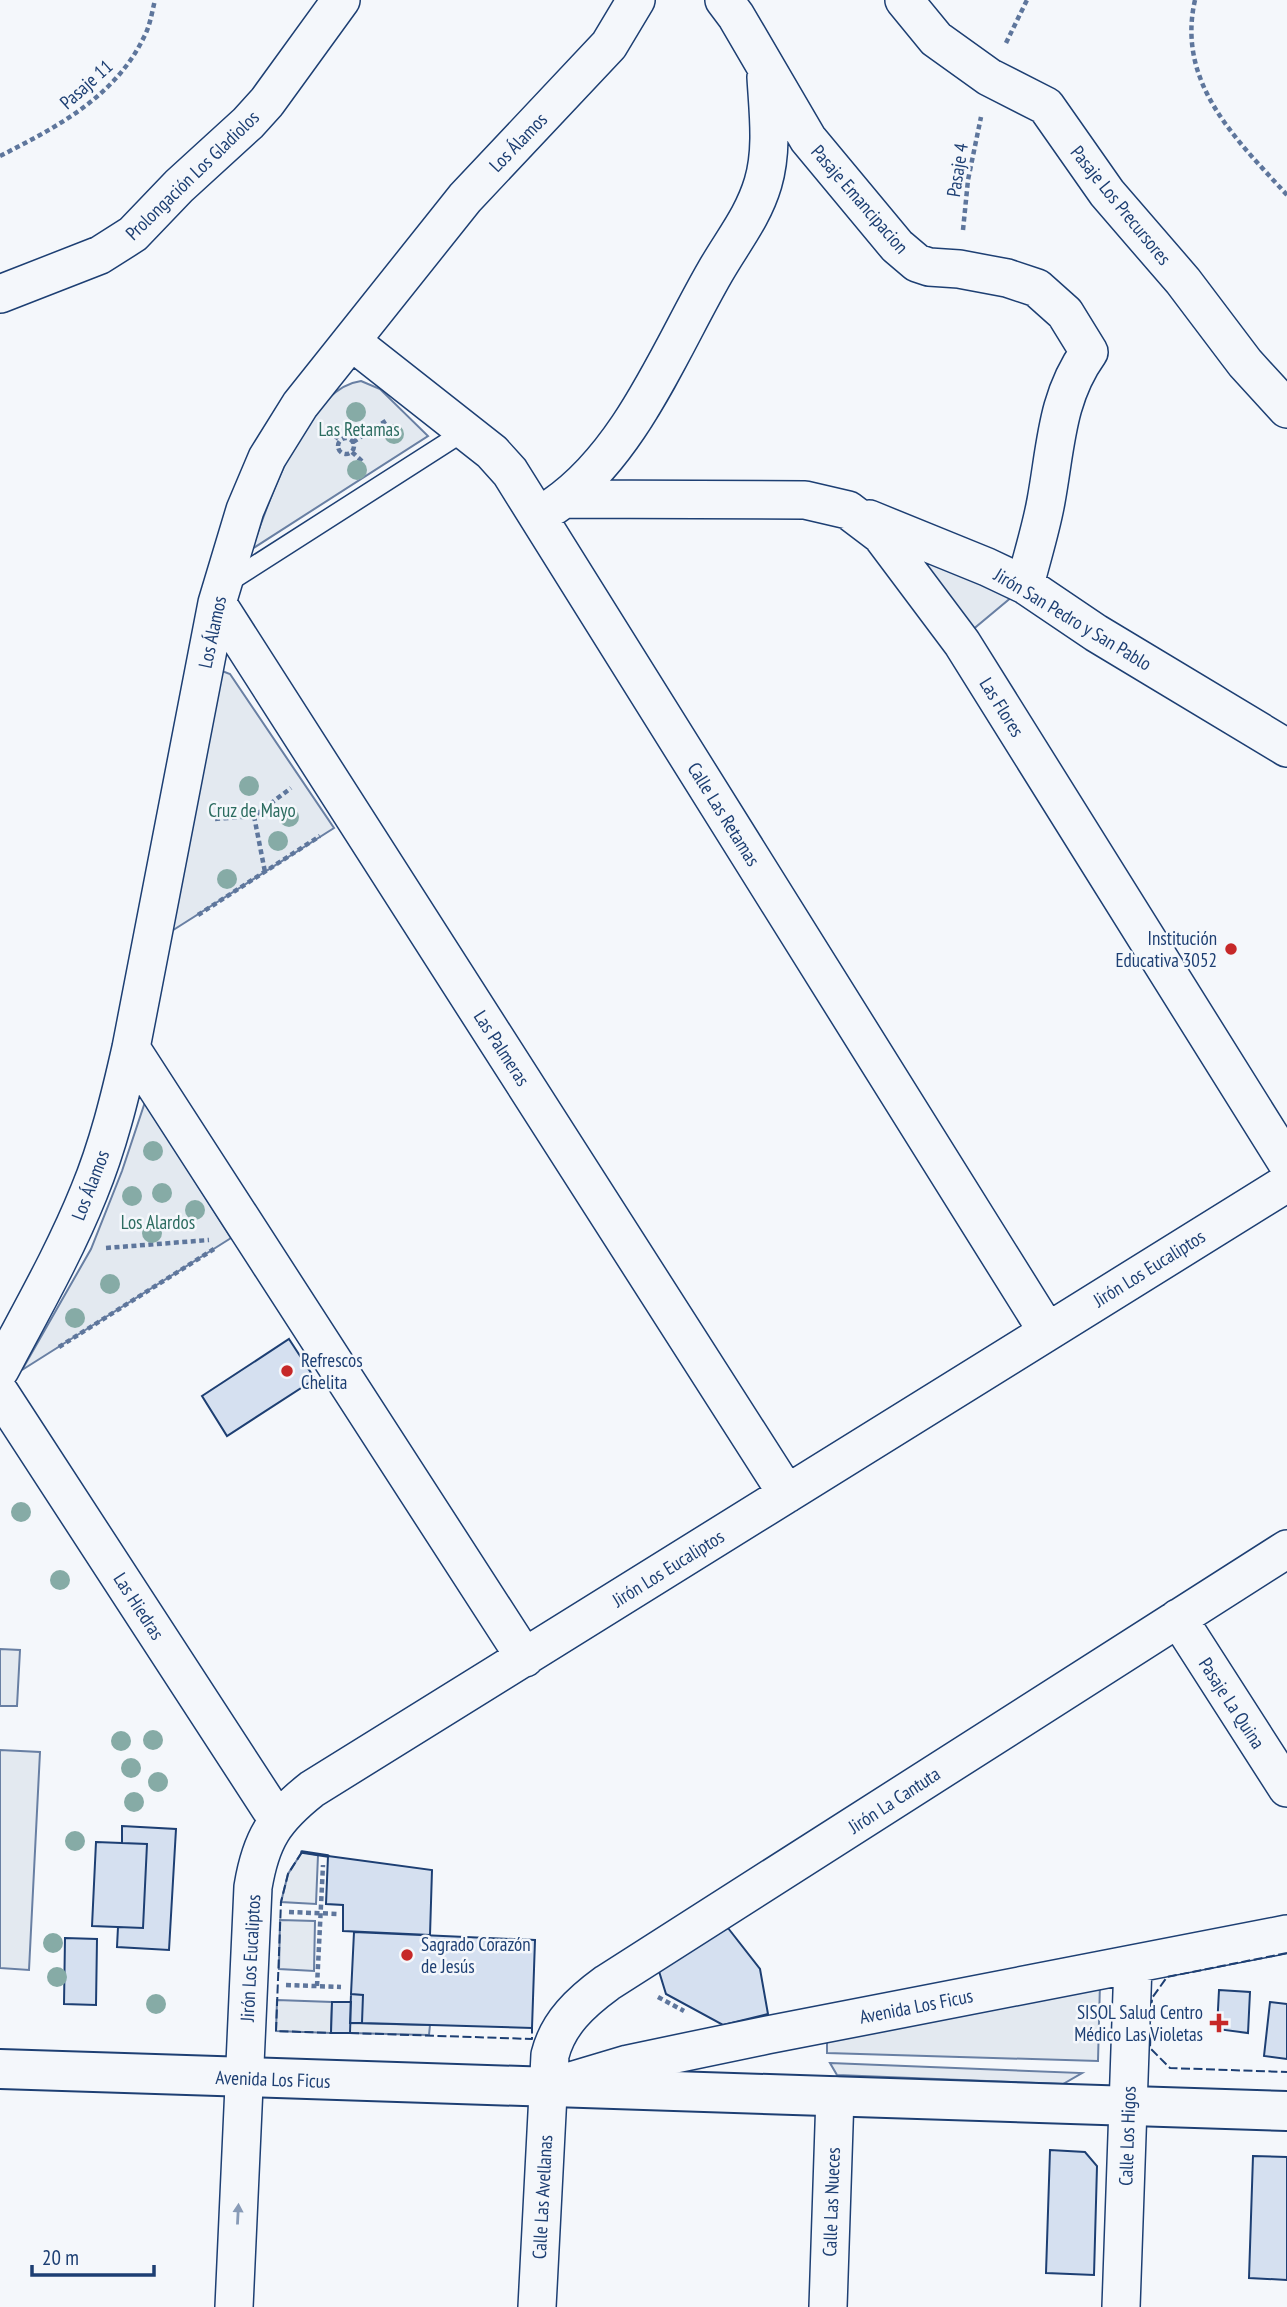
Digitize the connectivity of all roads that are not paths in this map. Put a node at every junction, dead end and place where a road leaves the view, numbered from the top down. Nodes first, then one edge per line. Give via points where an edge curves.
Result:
1 (341, 0) edge
2 (636, 0) edge
3 (724, 0) edge
4 (904, 0) edge
5 (765, 67) junction
6 (0, 293) edge
7 (351, 341) junction
8 (1287, 409) edge
9 (465, 431) junction
10 (551, 508) junction
11 (848, 510) junction
12 (1025, 585) junction
13 (219, 595) junction
14 (1287, 748) edge
15 (131, 1048) junction
16 (1287, 1163) edge
17 (1287, 1184) edge
18 (1047, 1331) junction
19 (0, 1370) edge
20 (0, 1393) edge
21 (787, 1494) junction
22 (1287, 1549) edge
23 (1178, 1619) junction
24 (525, 1658) junction
25 (1287, 1788) edge
26 (277, 1819) junction
27 (1287, 1934) edge
28 (1133, 1964) junction
29 (0, 2068) edge
30 (244, 2078) junction
31 (547, 2088) junction
32 (835, 2096) junction
33 (1128, 2106) junction
34 (1287, 2111) edge
35 (234, 2307) edge
36 (537, 2307) edge
37 (828, 2307) edge
38 (1121, 2307) edge

1 - 6 street, Prolongación Los Gladiolos via 267,102 133,234 100,255
2 - 7 street, Los Álamos via 609,45 465,198
3 - 5 street, Pasaje Emancipacion
4 - 8 street, Pasaje Los Precursores via 936,40 989,77 1046,106 1107,193
5 - 10 street via 768,155 753,209 639,409 601,463
5 - 12 street, Pasaje Emancipacion via 808,139 897,246 929,267 1007,278 1037,288 1065,313 1089,352 1066,392 1044,514
7 - 9 street, Calle Las Retamas
7 - 13 street, Los Álamos via 288,422 267,458 245,510
9 - 10 street, Calle Las Retamas
9 - 13 lane
10 - 11 street, Las Flores via 805,500
10 - 18 street, Calle Las Retamas
11 - 12 street, Jirón San Pedro y San Pablo
11 - 16 street, Las Flores via 881,535 961,643
12 - 14 street, Jirón San Pedro y San Pablo
13 - 15 street, Los Álamos
13 - 21 street, Las Palmeras
15 - 19 street, Los Álamos via 90,1190
15 - 24 street
17 - 18 street, Jirón Los Eucaliptos
18 - 21 street, Jirón Los Eucaliptos
20 - 26 street, Las Hiedras
21 - 24 street, Jirón Los Eucaliptos
22 - 23 street, Jirón La Cantuta
23 - 25 street, Pasaje La Quina
23 - 31 street, Jirón La Cantuta via 592,1994 558,2034 550,2055
24 - 26 street, Jirón Los Eucaliptos via 312,1789
26 - 30 street, Jirón Los Eucaliptos via 262,1849 253,1887
27 - 28 street, Avenida Los Ficus
28 - 31 street, Avenida Los Ficus via 628,2064
28 - 33 street, Calle Los Higos
29 - 30 street, Avenida Los Ficus
30 - 31 street, Avenida Los Ficus
35 -> 30 street, Jirón Los Eucaliptos
31 - 32 street, Avenida Los Ficus
31 - 36 street, Calle Las Avellanas
32 - 33 street, Avenida Los Ficus
32 - 37 street, Calle Las Nueces
33 - 34 street, Avenida Los Ficus
33 - 38 street, Calle Los Higos

